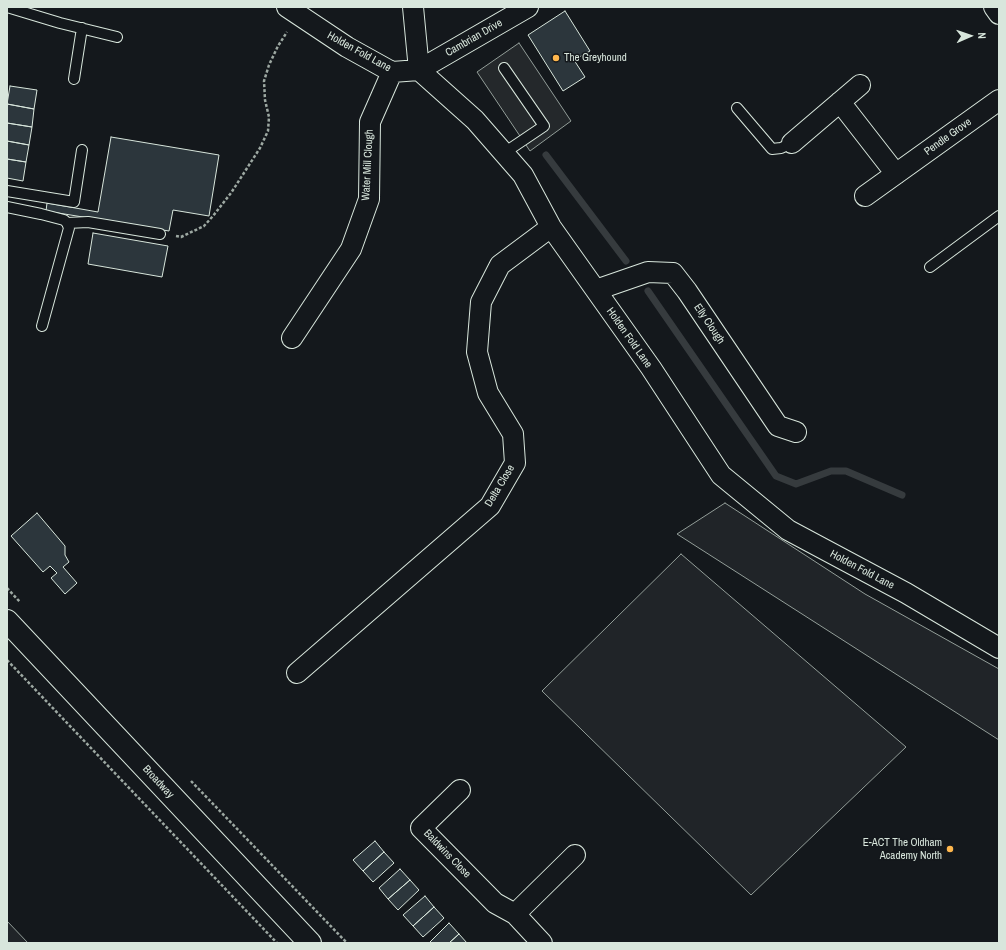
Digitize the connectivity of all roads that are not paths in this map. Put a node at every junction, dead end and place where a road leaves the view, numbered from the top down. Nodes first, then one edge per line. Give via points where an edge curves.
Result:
1 (7, 7) edge
2 (413, 7) edge
3 (528, 7) edge
4 (994, 7) edge
5 (293, 11) edge
6 (999, 14) edge
7 (82, 28) junction
8 (116, 37) dead end
9 (504, 68) dead end
10 (419, 70) junction
11 (392, 72) junction
12 (74, 79) dead end
13 (860, 85) dead end
14 (999, 100) edge
15 (840, 102) junction
16 (737, 108) dead end
17 (792, 143) joint
18 (82, 150) dead end
19 (504, 153) junction
20 (896, 174) junction
21 (7, 191) edge
22 (864, 196) dead end
23 (7, 207) edge
24 (999, 216) edge
25 (68, 222) junction
26 (551, 227) junction
27 (160, 234) road end
28 (930, 267) dead end
29 (596, 290) junction
30 (42, 326) dead end
31 (292, 338) dead end
32 (796, 432) dead end
33 (7, 621) edge
34 (999, 648) edge
35 (297, 673) dead end
36 (460, 790) dead end
37 (575, 855) dead end
38 (515, 914) junction
39 (310, 943) edge
40 (542, 943) edge

1 - 7 lane
2 - 10 street
3 - 10 street, Cambrian Drive
4 - 6 street
5 - 11 street, Holden Fold Lane via 347,47
7 - 8 lane
7 - 12 lane
9 - 19 lane via 544,126
10 - 11 street, Holden Fold Lane
10 - 19 street, Holden Fold Lane via 475,120
11 - 31 street, Water Mill Clough via 370,122 368,199 351,249
13 - 15 street
14 - 20 street, Pendle Grove
15 - 17 street
15 - 20 street
16 - 17 lane via 772,149
18 - 21 lane via 74,202
19 - 26 street, Holden Fold Lane via 523,175
20 - 22 street, Pendle Grove
23 - 25 lane
24 - 28 lane
25 - 27 lane via 88,222
25 - 30 lane via 69,228
26 - 29 street, Holden Fold Lane
26 - 35 street, Delta Close via 500,265 481,302 477,352 488,394 513,434 515,464 490,506
29 - 32 street, Elly Clough via 648,272 673,273 778,426
29 - 34 street, Holden Fold Lane via 721,475 788,530
33 - 39 main road, Broadway
36 - 38 street, Baldwins Close via 421,828 495,903
37 - 38 street
38 - 40 street, Baldwins Close

